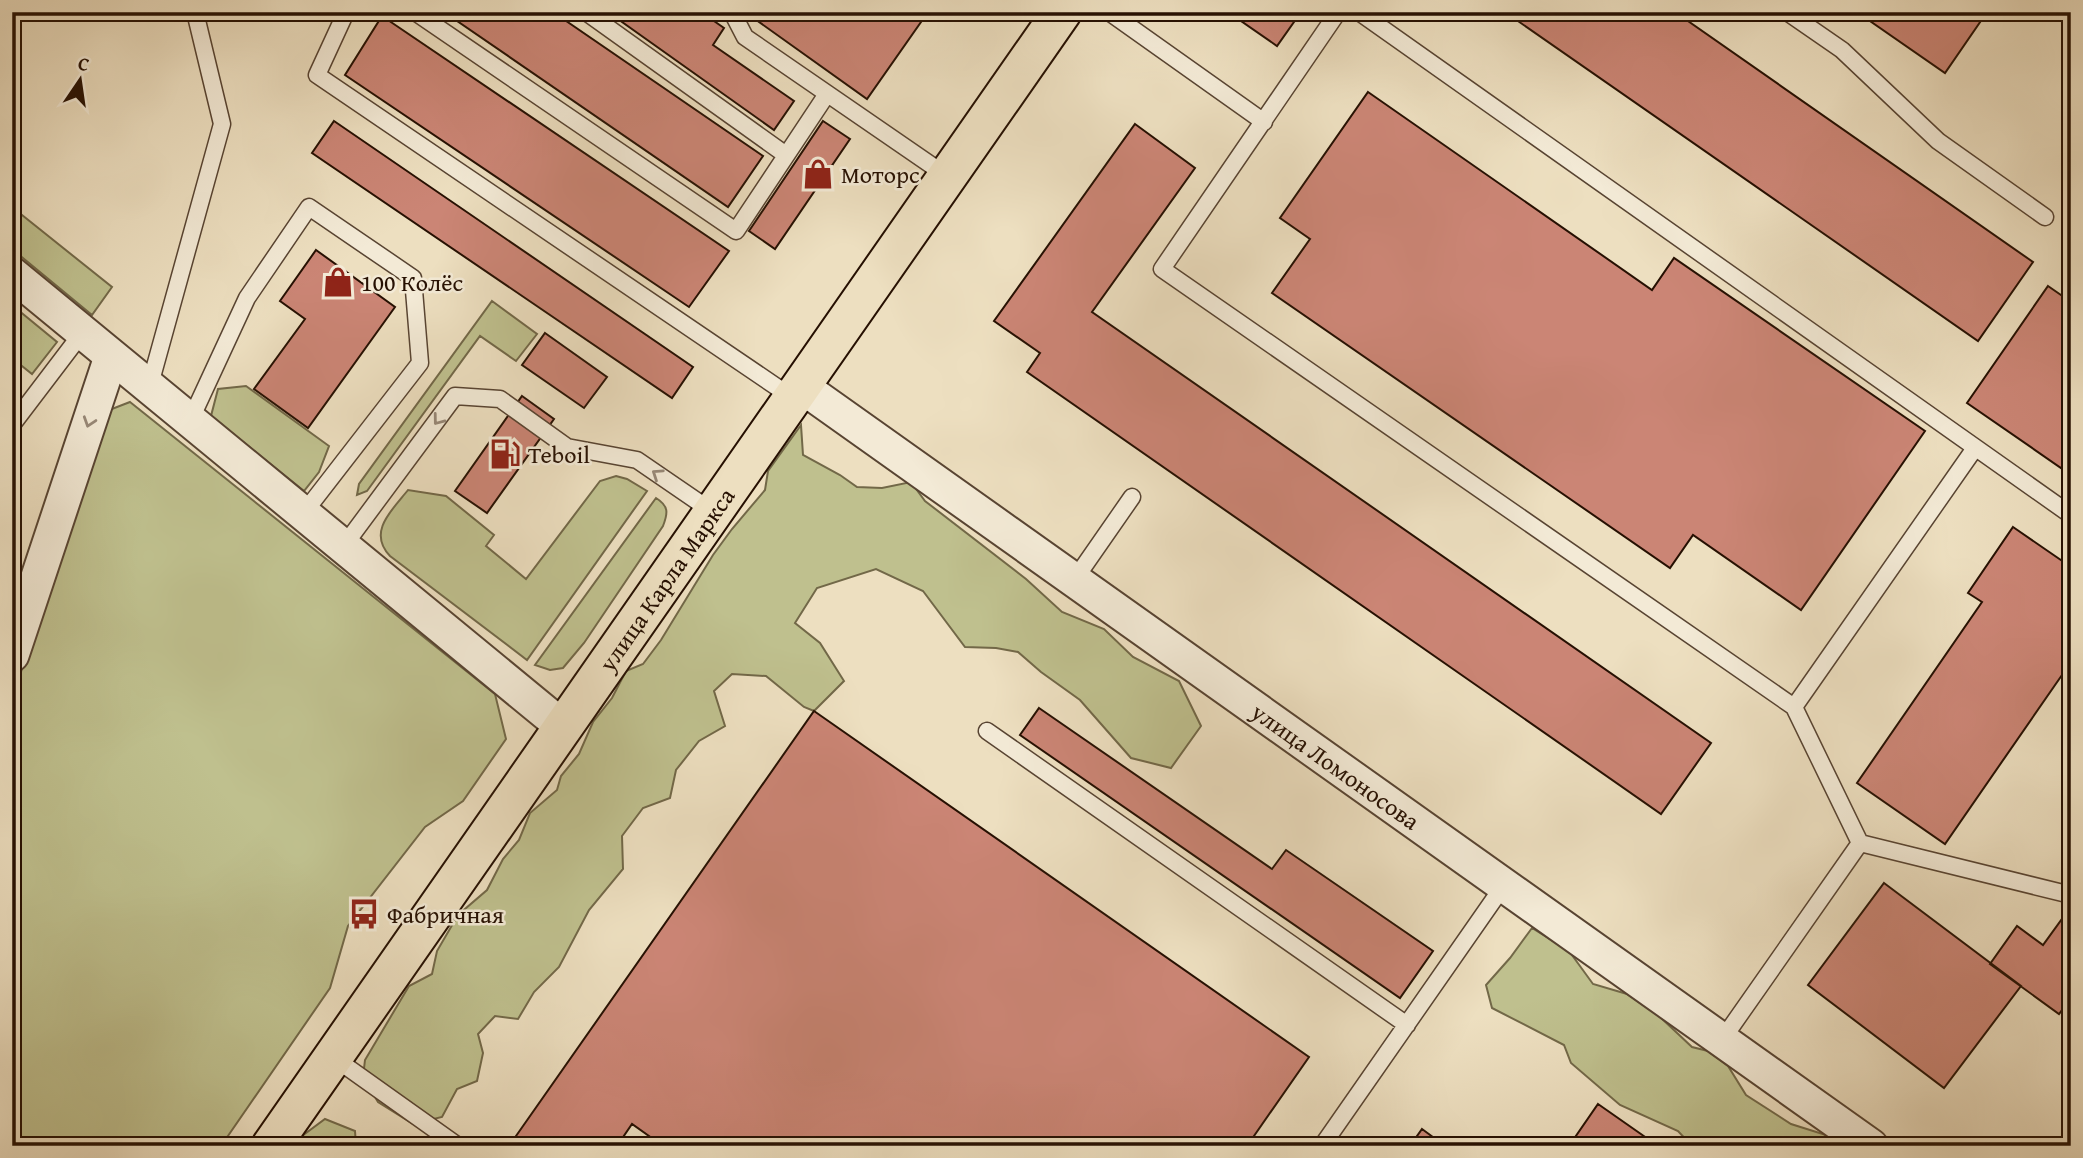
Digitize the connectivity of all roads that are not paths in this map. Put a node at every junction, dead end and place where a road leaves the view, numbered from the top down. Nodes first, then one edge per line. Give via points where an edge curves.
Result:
1 (195, 12) edge
2 (346, 12) edge
3 (415, 12) edge
4 (586, 12) edge
5 (732, 12) edge
6 (1062, 12) edge
7 (1109, 12) edge
8 (1338, 12) edge
9 (1359, 12) edge
10 (1787, 12) edge
11 (827, 94) junction
12 (1264, 122) junction
13 (786, 155) junction
14 (947, 176) junction
15 (2045, 217) dead end
16 (12, 274) edge
17 (82, 333) junction
18 (111, 357) junction
19 (149, 388) junction
20 (797, 392) junction
21 (190, 421) junction
22 (12, 425) edge
23 (1975, 448) junction
24 (1132, 497) dead end
25 (713, 512) junction
26 (303, 514) junction
27 (2071, 515) edge
28 (343, 547) junction
29 (1075, 579) junction
30 (12, 655) edge
31 (1794, 707) junction
32 (563, 727) junction
33 (987, 731) dead end
34 (1860, 843) junction
35 (1504, 885) junction
36 (2071, 895) edge
37 (1406, 1025) junction
38 (1722, 1040) junction
39 (333, 1057) junction
40 (271, 1146) edge
41 (458, 1146) edge
42 (1322, 1146) edge
43 (1871, 1146) edge

1 - 19 lane via 222,124
2 - 20 lane via 317,75
3 - 13 lane via 736,231
4 - 13 lane
5 - 11 lane via 745,37
6 - 14 main road, улица Карла Маркса
7 - 12 lane
8 - 12 lane
9 - 23 lane
10 - 15 lane via 1842,50 1938,141
11 - 13 lane
11 - 14 lane
12 - 31 lane via 1163,269
14 - 20 main road, улица Карла Маркса
16 - 17 street
17 - 18 street
17 - 22 lane
18 - 19 street
18 -> 30 street
19 - 21 street
20 - 25 main road, улица Карла Маркса
20 - 29 street, улица Ломоносова
21 - 26 street
21 - 26 lane via 247,298 309,207 413,278 420,363
23 - 27 lane
23 - 31 lane
24 - 29 lane
25 -> 28 lane via 637,460 567,447 500,399 455,396
25 - 32 main road, улица Карла Маркса
26 - 28 street
28 - 32 street
29 - 35 street, улица Ломоносова
31 - 34 lane
32 - 39 main road, улица Карла Маркса
33 - 37 lane
34 - 36 lane
34 - 38 lane
35 - 37 lane
35 - 38 street, улица Ломоносова
37 - 42 lane
38 - 43 street, улица Ломоносова
39 - 40 main road, улица Карла Маркса
39 - 41 lane

